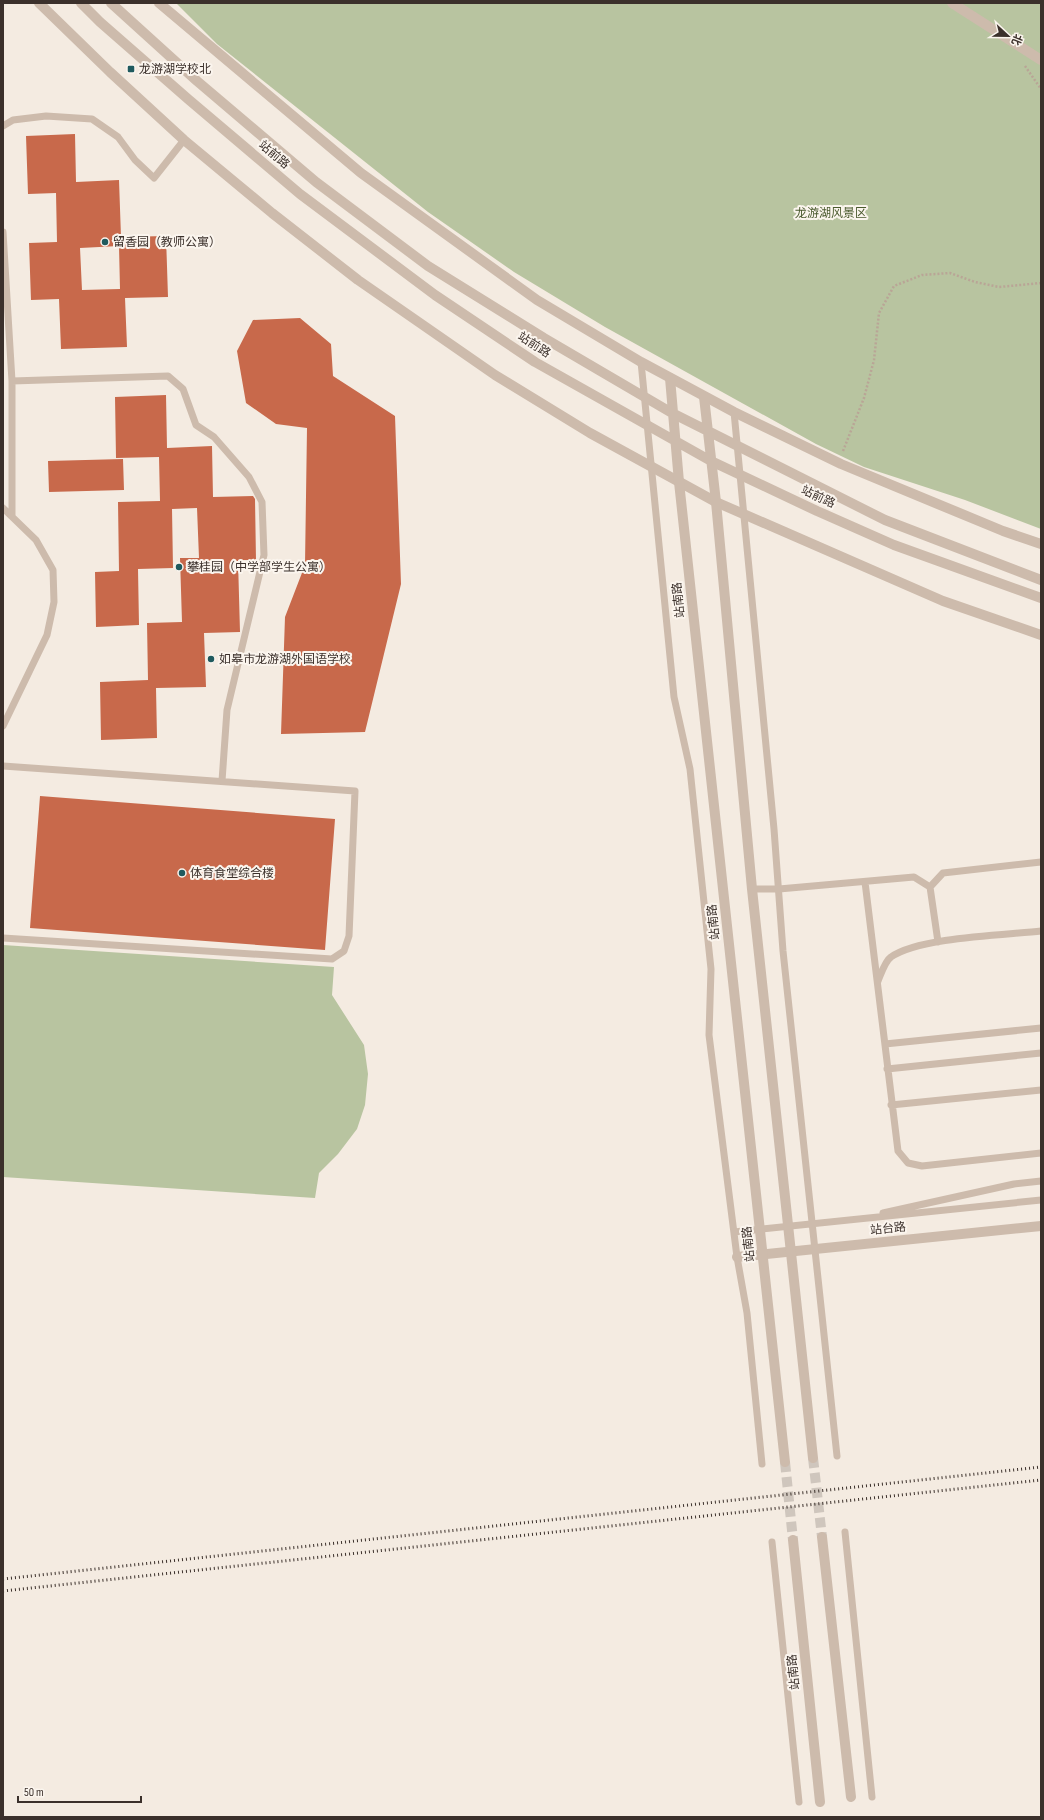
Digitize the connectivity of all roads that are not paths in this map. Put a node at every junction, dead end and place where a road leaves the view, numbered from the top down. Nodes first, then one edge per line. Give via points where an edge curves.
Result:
1 (39, 3) edge
2 (81, 3) edge
3 (111, 3) edge
4 (159, 3) edge
5 (952, 3) edge
6 (1041, 60) edge
7 (3, 126) edge
8 (184, 140) junction
9 (3, 232) edge
10 (641, 362) junction
11 (670, 378) junction
12 (12, 381) junction
13 (644, 397) junction
14 (704, 397) junction
15 (734, 412) junction
16 (672, 413) junction
17 (647, 426) junction
18 (708, 432) junction
19 (676, 443) junction
20 (738, 446) junction
21 (711, 461) junction
22 (650, 466) junction
23 (740, 475) junction
24 (679, 482) junction
25 (716, 502) junction
26 (3, 508) edge
27 (744, 514) junction
28 (12, 515) junction
29 (1041, 544) edge
30 (1041, 580) edge
31 (1041, 598) edge
32 (1041, 635) edge
33 (3, 726) edge
34 (3, 766) edge
35 (222, 781) junction
36 (1041, 862) edge
37 (866, 882) junction
38 (930, 887) junction
39 (752, 889) junction
40 (779, 889) junction
41 (1041, 931) edge
42 (3, 938) edge
43 (938, 942) junction
44 (878, 981) junction
45 (1041, 1028) edge
46 (885, 1044) junction
47 (1041, 1053) edge
48 (887, 1069) junction
49 (1041, 1090) edge
50 (891, 1105) junction
51 (1041, 1153) edge
52 (1041, 1181) edge
53 (1041, 1200) edge
54 (858, 1219) junction
55 (813, 1224) junction
56 (1041, 1226) edge
57 (789, 1227) junction
58 (760, 1229) junction
59 (734, 1232) junction
60 (816, 1250) junction
61 (791, 1252) junction
62 (763, 1255) junction
63 (737, 1257) junction
64 (837, 1456) dead end
65 (813, 1458) tunnel mouth
66 (785, 1462) tunnel mouth
67 (762, 1464) dead end
68 (845, 1532) dead end
69 (822, 1537) tunnel mouth
70 (793, 1540) tunnel mouth
71 (772, 1542) dead end
72 (872, 1796) dead end
73 (851, 1797) dead end
74 (799, 1802) dead end
75 (820, 1802) dead end

1 - 8 street
2 - 17 street, 站前路 via 188,99 300,194 435,295 528,357
3 - 13 street, 站前路 via 197,81 316,182 428,266
4 - 10 street via 361,173 537,300
5 - 6 street
7 - 8 lane via 13,120 46,116 92,119 118,137 135,160 154,178
8 - 22 street via 272,213 365,284 494,375
9 - 12 lane
10 - 11 street
10 - 13 lane
11 - 14 street
11 - 16 street, 站南路
12 - 28 lane
12 - 35 lane via 168,376 183,389 196,425 214,437 249,477 262,502 264,555 227,710
13 - 16 street, 站前路
13 - 17 lane
14 - 15 street
14 - 18 street
15 - 20 lane
15 - 29 street via 841,464 1003,531
16 - 18 street, 站前路
16 - 19 street, 站南路
17 - 19 street, 站前路
17 - 22 lane
18 - 20 street, 站前路
18 - 21 street
19 - 21 street, 站前路
19 - 24 street, 站南路
20 - 23 lane
20 - 30 street, 站前路 via 885,520
21 - 23 street, 站前路
21 - 25 street
22 - 24 street
22 - 59 lane via 674,697 690,769 711,969 709,1035
23 - 27 lane
23 - 31 street, 站前路 via 894,545
24 - 25 street
24 - 58 street, 站南路
25 - 27 street
25 - 39 street
26 - 28 lane
27 - 32 street via 943,601
27 - 40 lane
28 - 33 lane via 36,540 53,570 54,602 47,635
34 - 35 lane
35 - 42 lane via 355,791 349,936 344,951 332,959
36 - 38 lane via 944,873
37 - 38 lane via 914,877
37 - 40 lane
37 - 44 lane
38 - 43 lane
39 - 40 lane
39 - 57 street
40 - 55 lane via 783,951
41 - 43 lane
43 - 44 lane via 909,949 890,958
44 - 46 lane
45 - 46 lane
46 - 48 lane
47 - 48 lane
48 - 50 lane
49 - 50 lane
50 - 51 lane via 898,1151 908,1163 922,1166
52 - 54 lane via 1007,1185
53 - 54 lane
54 - 55 lane
55 - 57 lane
55 - 60 lane
56 - 60 street, 站台路
57 - 58 lane
57 - 61 street
58 - 59 lane
58 - 62 street, 站南路
59 - 63 lane
60 - 61 street, 站台路
60 - 64 lane
61 - 62 street, 站台路
61 - 65 street
62 - 63 street, 站台路
62 - 66 street, 站南路
63 - 67 lane via 747,1313
68 - 72 lane
69 - 73 street
70 - 75 street, 站南路
71 - 74 lane

